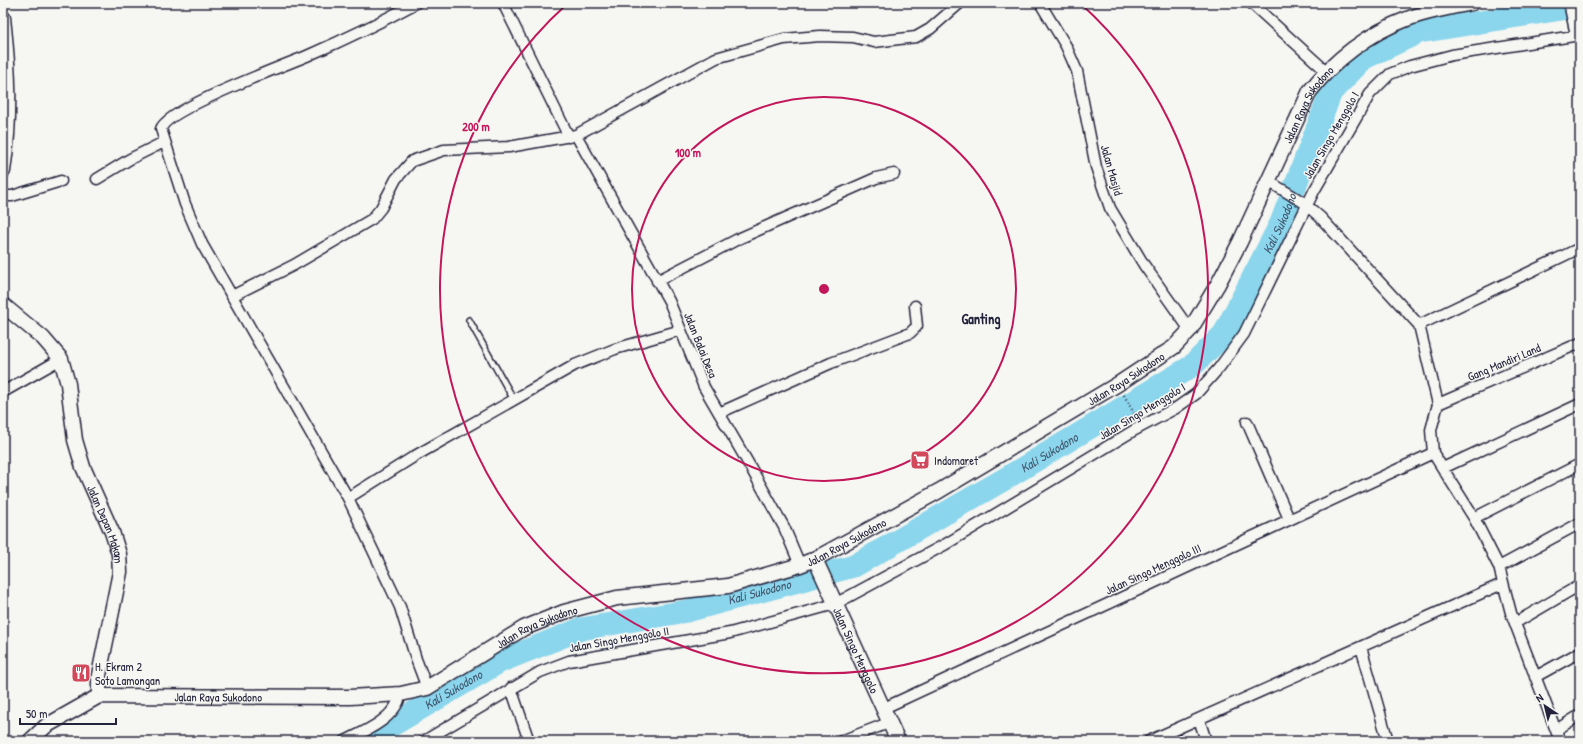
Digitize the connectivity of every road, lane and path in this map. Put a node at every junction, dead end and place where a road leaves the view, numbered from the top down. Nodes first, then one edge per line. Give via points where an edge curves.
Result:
1 (416, 3) edge
2 (503, 3) edge
3 (960, 3) edge
4 (1040, 3) edge
5 (1251, 3) edge
6 (1472, 3) edge
7 (1569, 3) edge
8 (3, 18) edge
9 (1577, 32) edge
10 (6, 71) edge
11 (1326, 71) junction
12 (573, 136) junction
13 (164, 142) junction
14 (3, 171) edge
15 (894, 174) dead end
16 (97, 179) dead end
17 (61, 181) dead end
18 (1271, 182) junction
19 (3, 196) edge
20 (1305, 204) junction
21 (1580, 248) edge
22 (658, 280) junction
23 (232, 296) junction
24 (3, 305) edge
25 (915, 306) dead end
26 (469, 320) dead end
27 (1419, 325) junction
28 (681, 330) junction
29 (1190, 330) junction
30 (1580, 343) edge
31 (61, 359) junction
32 (1121, 390) dead end
33 (3, 392) edge
34 (514, 400) junction
35 (1438, 404) junction
36 (1580, 404) edge
37 (719, 413) junction
38 (1138, 420) dead end
39 (1247, 422) dead end
40 (1433, 454) junction
41 (1580, 464) edge
42 (1443, 468) junction
43 (348, 498) junction
44 (1474, 518) junction
45 (1289, 519) junction
46 (1580, 523) edge
47 (816, 561) junction
48 (800, 565) junction
49 (1499, 567) junction
50 (1502, 584) junction
51 (1580, 585) edge
52 (834, 600) junction
53 (1515, 623) junction
54 (1361, 647) junction
55 (1580, 652) edge
56 (1536, 677) junction
57 (427, 688) junction
58 (511, 688) junction
59 (400, 694) junction
60 (99, 696) junction
61 (884, 708) junction
62 (1580, 715) edge
63 (1200, 719) junction
64 (891, 722) junction
65 (1556, 730) junction
66 (428, 740) edge
67 (1155, 740) edge
68 (30, 741) edge
69 (345, 741) edge
70 (529, 741) edge
71 (841, 741) edge
72 (898, 741) edge
73 (1206, 741) edge
74 (1388, 741) edge
75 (1560, 741) edge

1 - 13 street via 309,55 211,96 162,125
2 - 12 street, Jalan Balai Desa
3 - 12 street via 930,29 916,37 874,42 853,37 784,39 716,58
4 - 29 street, Jalan Masjid via 1063,40 1077,71 1096,167 1110,208 1144,265
5 - 11 street
6 - 11 main road, Jalan Raya Sukodono via 1408,18 1379,32
7 - 9 street
8 - 10 main road
9 - 20 street, Jalan Singo Menggolo I via 1452,55 1390,74 1370,94
10 - 14 main road via 9,135
11 - 18 main road, Jalan Raya Sukodono via 1310,91
12 - 22 street, Jalan Balai Desa
12 - 23 street via 509,147 444,150 412,161 396,179 381,208 372,219 294,265
13 - 16 street via 130,158
13 - 23 street via 202,244
15 - 22 street via 876,178 746,236
17 - 19 street via 12,196
18 - 20 street
18 - 29 main road, Jalan Raya Sukodono via 1234,254
20 - 27 street via 1333,229
20 - 52 street, Jalan Singo Menggolo I via 1244,334 1196,394 946,544
21 - 27 street
22 - 28 street, Jalan Balai Desa
23 - 43 street
24 - 31 main road via 43,338
25 - 37 street via 917,326 910,333 832,363
26 - 34 lane
27 - 35 street
28 - 34 street via 615,349 575,365
28 - 37 street, Jalan Balai Desa via 704,387
29 - 47 main road, Jalan Raya Sukodono via 1174,347 1118,384
30 - 35 street, Gang Mandiri Land
31 - 33 street
31 - 60 main road, Jalan Depan Makam via 68,384 72,425 83,467 112,532 120,566 99,675
32 - 38 path
34 - 43 street via 415,456
35 - 40 street via 1431,430
36 - 42 street
37 - 48 street, Jalan Balai Desa via 784,527
39 - 45 street
40 - 42 street
40 - 45 street, Jalan Singo Menggolo III
41 - 44 street
42 - 44 street
43 - 57 street via 400,607
44 - 49 street
45 - 61 street, Jalan Singo Menggolo III
46 - 49 street
47 - 48 main road, Jalan Raya Sukodono
47 - 52 main road, Jalan Singo Menggolo
48 - 57 main road, Jalan Raya Sukodono via 728,586 617,598 564,612 524,628
49 - 50 street
50 - 53 street
50 - 54 street
51 - 53 street
52 - 58 street, Jalan Singo Menggolo II via 730,633 569,661 540,672
52 - 61 main road, Jalan Singo Menggolo
53 - 56 street
54 - 63 street
54 - 74 street
55 - 56 street
56 - 65 street
57 - 59 main road, Jalan Raya Sukodono
58 - 66 street, Jalan Singo Menggolo II
58 - 70 street
59 - 60 main road, Jalan Raya Sukodono via 350,697
59 - 69 street via 398,703 390,715
60 - 68 main road, Jalan Raya Sukodono via 46,726
61 - 64 main road, Jalan Singo Menggolo
62 - 65 street
63 - 67 street
63 - 73 street
64 - 71 street
64 - 72 main road, Jalan Singo Menggolo
65 - 75 street

